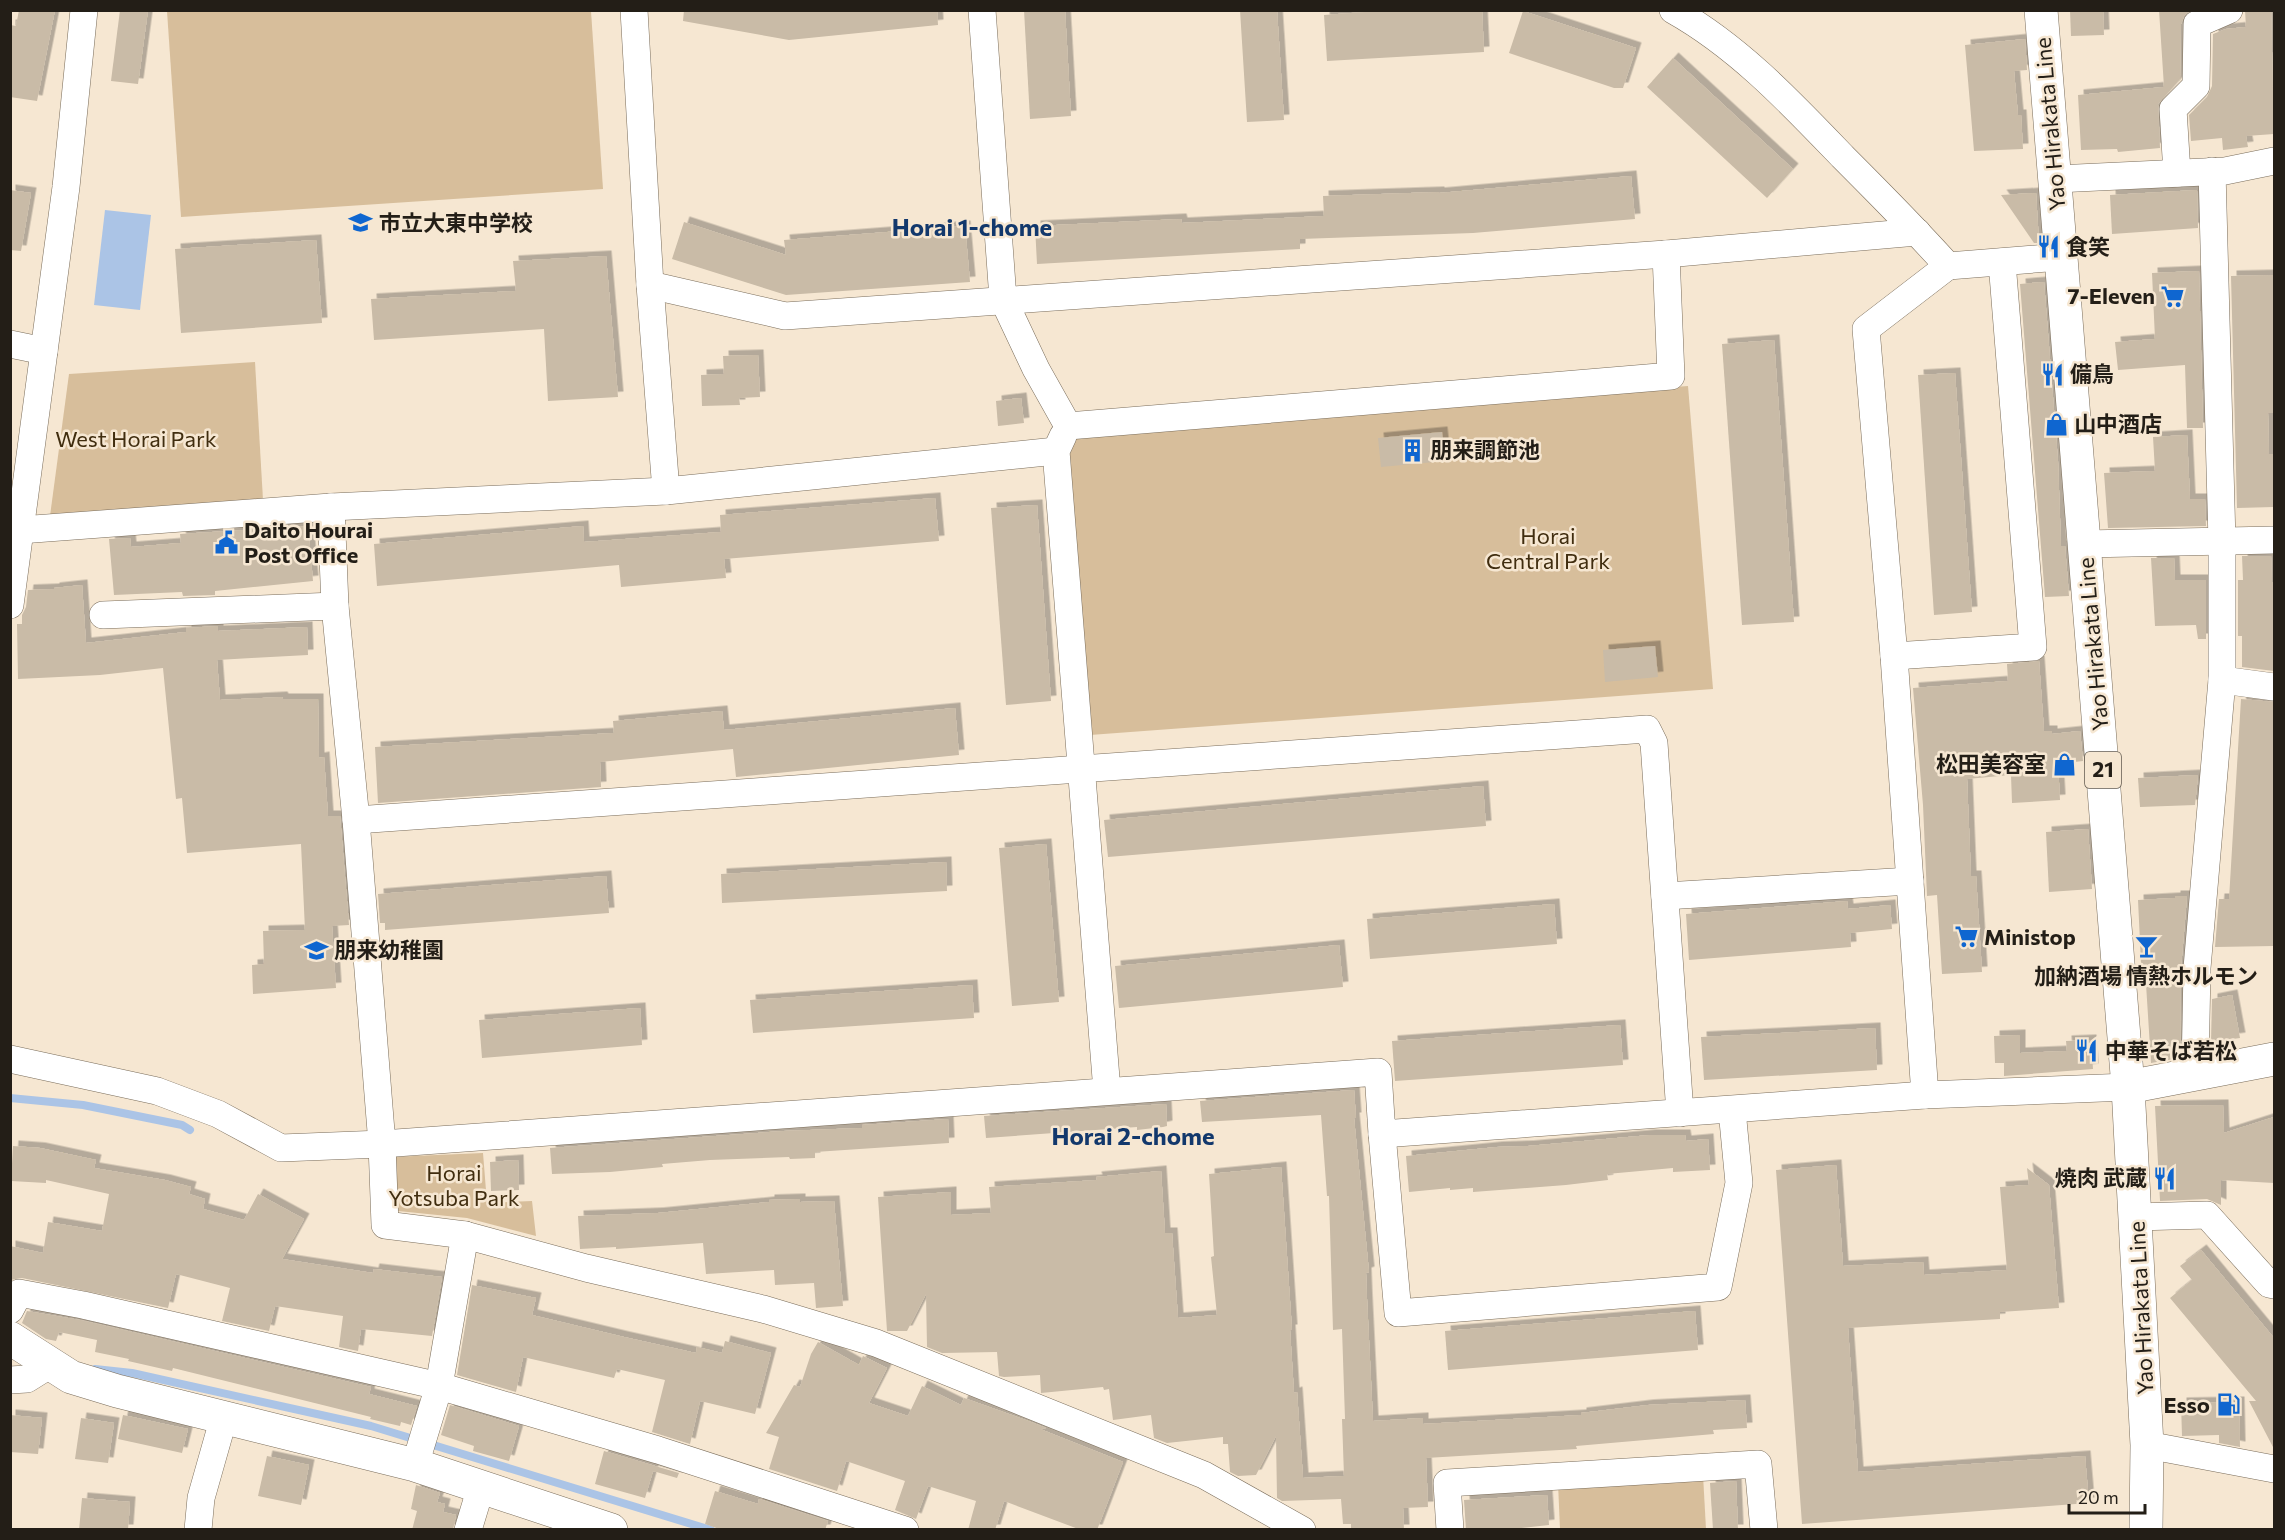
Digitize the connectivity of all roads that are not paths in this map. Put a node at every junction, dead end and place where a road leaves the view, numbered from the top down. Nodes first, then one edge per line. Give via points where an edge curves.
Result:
1 (84, 10) edge
2 (634, 10) edge
3 (982, 10) edge
4 (1673, 10) edge
5 (2041, 10) edge
6 (2228, 11) edge
7 (2274, 161) edge
8 (2212, 171) junction
9 (2176, 173) junction
10 (2056, 179) junction
11 (1917, 232) junction
12 (1666, 254) junction
13 (2061, 257) junction
14 (2002, 262) junction
15 (1948, 266) junction
16 (650, 285) junction
17 (1003, 299) junction
18 (10, 344) edge
19 (44, 351) junction
20 (1068, 426) junction
21 (1056, 451) junction
22 (19, 472) edge
23 (666, 491) junction
24 (331, 507) junction
25 (20, 530) junction
26 (2274, 540) edge
27 (2222, 542) junction
28 (2085, 544) junction
29 (11, 600) edge
30 (10, 605) edge
31 (335, 606) junction
32 (103, 615) dead end
33 (1893, 656) junction
34 (2222, 680) junction
35 (2274, 687) edge
36 (1080, 770) junction
37 (356, 820) junction
38 (1910, 881) junction
39 (1665, 896) junction
40 (10, 1059) edge
41 (2274, 1059) edge
42 (2195, 1073) junction
43 (2128, 1087) junction
44 (1107, 1091) junction
45 (1925, 1095) junction
46 (1732, 1110) junction
47 (1680, 1113) junction
48 (1382, 1134) junction
49 (382, 1144) junction
50 (2136, 1217) junction
51 (465, 1235) junction
52 (2274, 1286) edge
53 (10, 1310) edge
54 (10, 1338) edge
55 (51, 1364) junction
56 (10, 1380) edge
57 (440, 1386) junction
58 (224, 1417) junction
59 (2147, 1445) junction
60 (416, 1462) junction
61 (2274, 1469) edge
62 (481, 1487) junction
63 (198, 1530) edge
64 (468, 1530) edge
65 (611, 1530) edge
66 (905, 1530) edge
67 (1302, 1530) edge
68 (1450, 1530) edge
69 (1764, 1530) edge
70 (2146, 1530) edge

1 - 19 street
2 - 16 street
3 - 17 street
4 - 11 street via 1700,25 1774,85
5 - 10 main road, Yao Hirakata Line / 21
6 - 9 street via 2197,24 2196,86 2173,109
7 - 8 street
8 - 9 street
8 - 27 street
9 - 10 street
10 - 13 main road, Yao Hirakata Line / 21
11 - 12 street
11 - 15 street
12 - 17 street
12 - 20 street via 1671,376
13 - 14 street
13 - 28 main road, Yao Hirakata Line / 21
14 - 15 street
14 - 33 street via 2033,647
15 - 33 street via 1866,328
16 - 17 street via 785,316
16 - 23 street
17 - 20 street
18 - 19 street
19 - 22 street
20 - 21 street
21 - 23 street
21 - 36 street
22 - 25 street
23 - 24 street
24 - 25 street
24 - 31 street
25 - 29 street
26 - 27 street
27 - 28 street
27 - 34 street
28 - 43 main road, Yao Hirakata Line / 21
29 - 30 street
31 - 32 street
31 - 37 street
33 - 38 street
34 - 35 street
34 - 42 street via 2197,968
36 - 37 street
36 - 39 street via 1647,729 1654,743
36 - 44 street
37 - 49 street
38 - 39 street
38 - 45 street
39 - 47 street
40 - 49 street via 157,1091 218,1114 280,1148
41 - 42 main road
42 - 43 main road
43 - 45 street
43 - 50 main road, Yao Hirakata Line / 21
44 - 48 street via 1378,1072
44 - 49 street
45 - 46 street
46 - 47 street
46 - 48 street via 1739,1183 1718,1287 1398,1313
47 - 48 street
49 - 51 street via 385,1226
50 - 52 street via 2207,1215
50 - 59 main road, Yao Hirakata Line / 21
51 - 57 street
51 - 67 street via 763,1309 876,1343 1204,1475
53 - 57 street via 19,1293
54 - 55 main road
55 - 56 street via 27,1379
55 - 58 main road via 71,1377
57 - 60 street
57 - 66 street via 658,1450
58 - 60 main road
58 - 63 street via 201,1498
59 - 61 street
59 - 70 main road, Yao Hirakata Line / 21
60 - 62 main road
62 - 64 street
62 - 65 main road
68 - 69 street via 1448,1483 1758,1464

